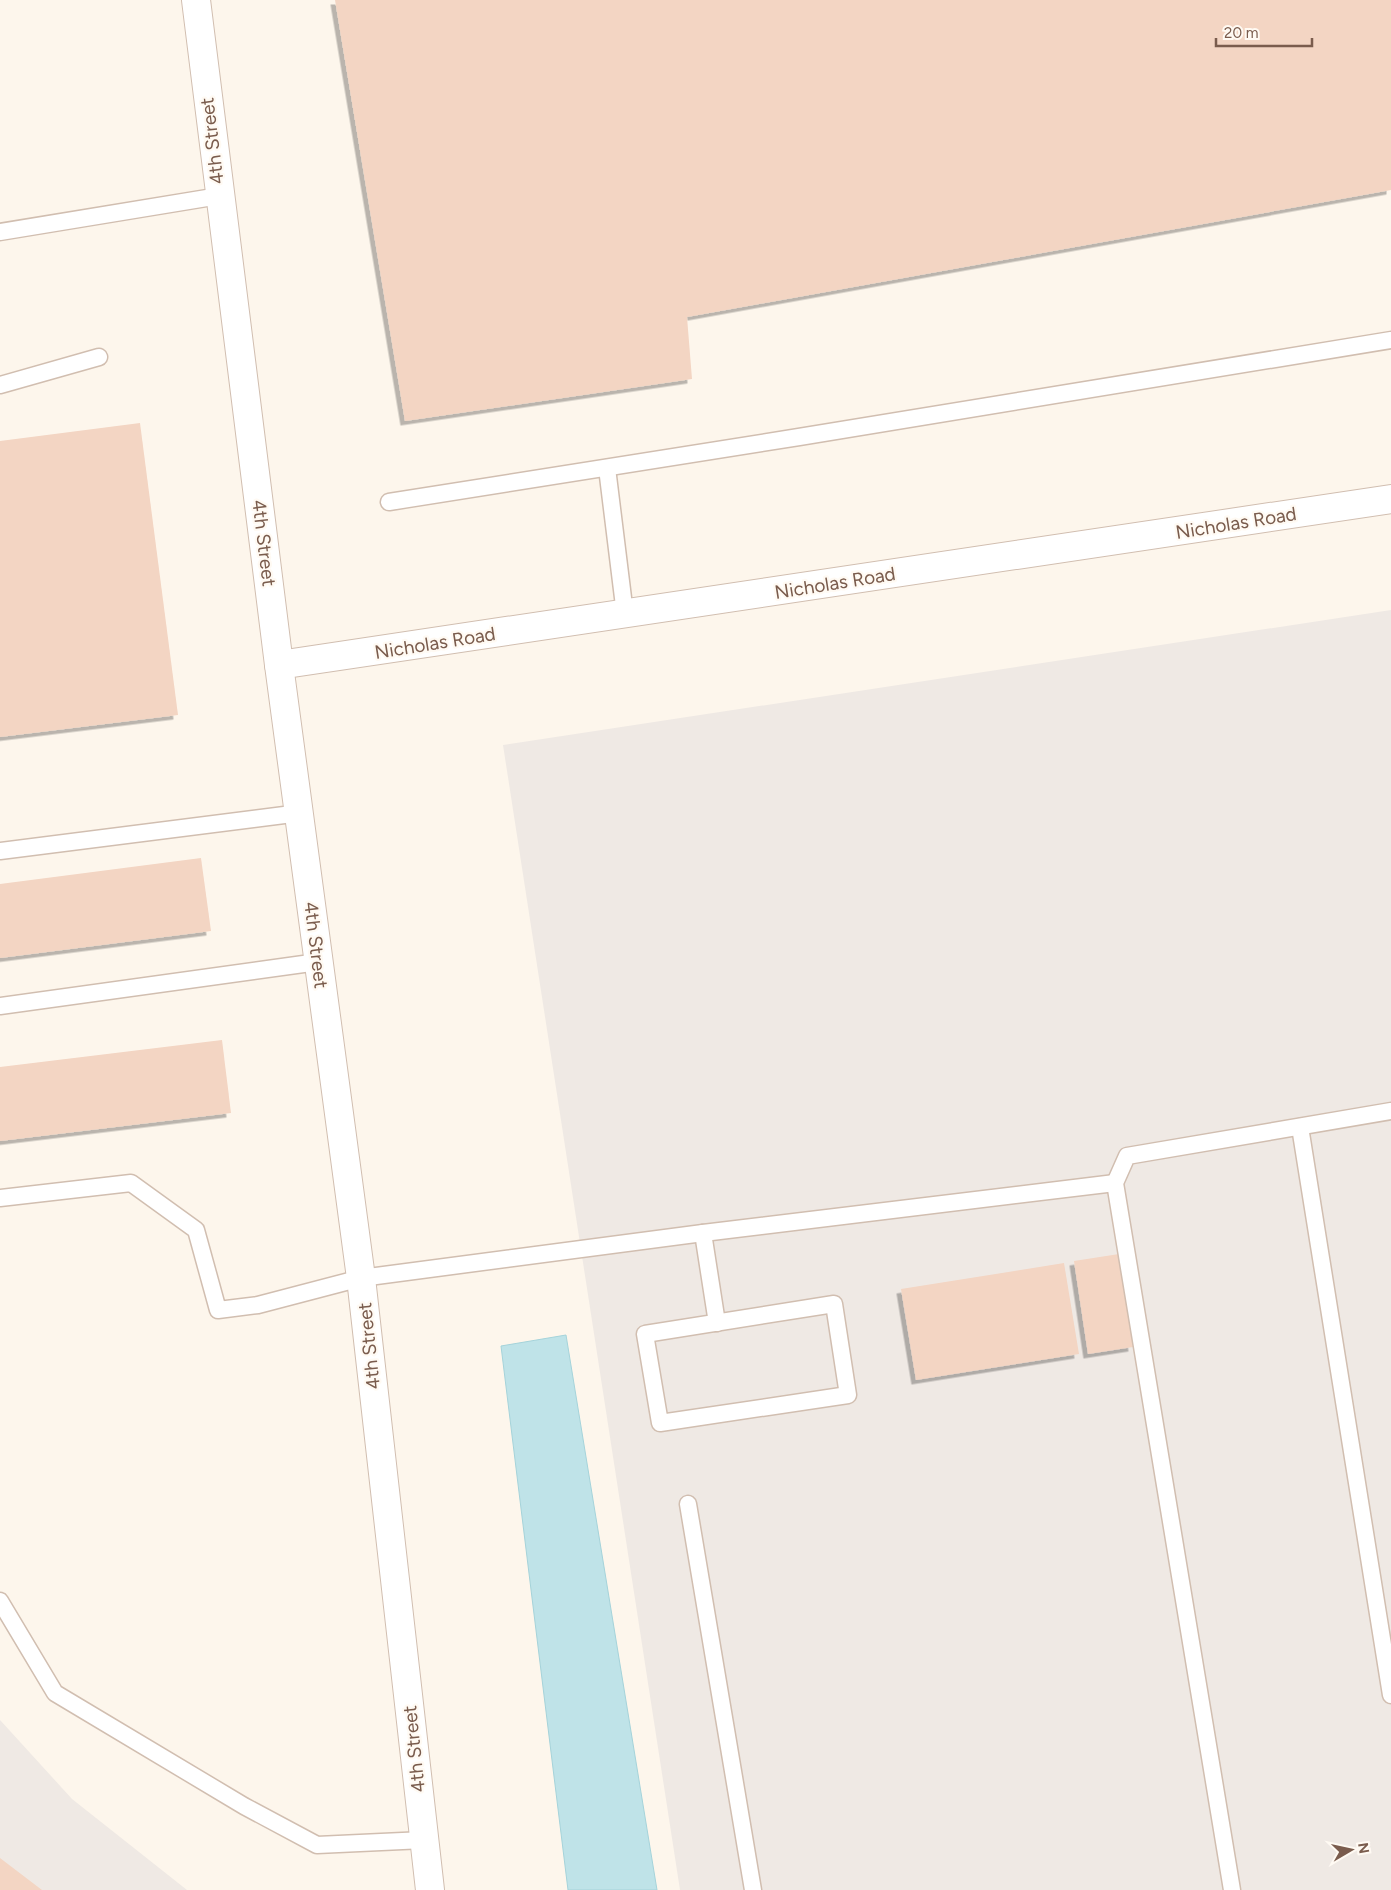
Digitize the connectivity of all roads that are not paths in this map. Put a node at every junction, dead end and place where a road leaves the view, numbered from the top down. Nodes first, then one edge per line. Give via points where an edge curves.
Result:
1 (196, 0) edge
2 (219, 196) junction
3 (0, 232) edge
4 (1391, 340) edge
5 (99, 357) dead end
6 (0, 385) edge
7 (607, 468) junction
8 (1391, 500) edge
9 (389, 502) dead end
10 (625, 614) junction
11 (279, 666) junction
12 (300, 813) junction
13 (0, 852) edge
14 (318, 962) junction
15 (0, 1006) edge
16 (1391, 1111) edge
17 (1300, 1127) junction
18 (1115, 1183) junction
19 (0, 1198) edge
20 (703, 1233) junction
21 (361, 1278) junction
22 (717, 1323) junction
23 (688, 1504) dead end
24 (0, 1601) edge
25 (1391, 1695) edge
26 (424, 1840) junction
27 (430, 1890) edge
28 (753, 1890) edge
29 (1232, 1890) edge

1 - 2 street, 4th Street
2 - 3 lane
2 - 11 street, 4th Street
4 - 7 lane
5 - 6 lane
7 - 9 lane
7 - 10 lane
8 - 10 street, Nicholas Road
10 - 11 street, Nicholas Road
11 - 12 street, 4th Street
12 - 13 lane
12 - 14 street, 4th Street
14 - 15 lane
14 - 21 street, 4th Street
16 - 17 lane
17 - 18 lane via 1127,1156
17 - 25 lane
18 - 20 lane
18 - 29 lane
19 - 21 lane via 131,1183 196,1230 218,1310 258,1305
20 - 21 lane
20 - 22 lane
21 - 26 street, 4th Street
22 - 22 lane via 645,1334 660,1423 848,1395 834,1304
23 - 28 lane
24 - 26 lane via 55,1693 244,1806 317,1845
26 - 27 street, 4th Street

